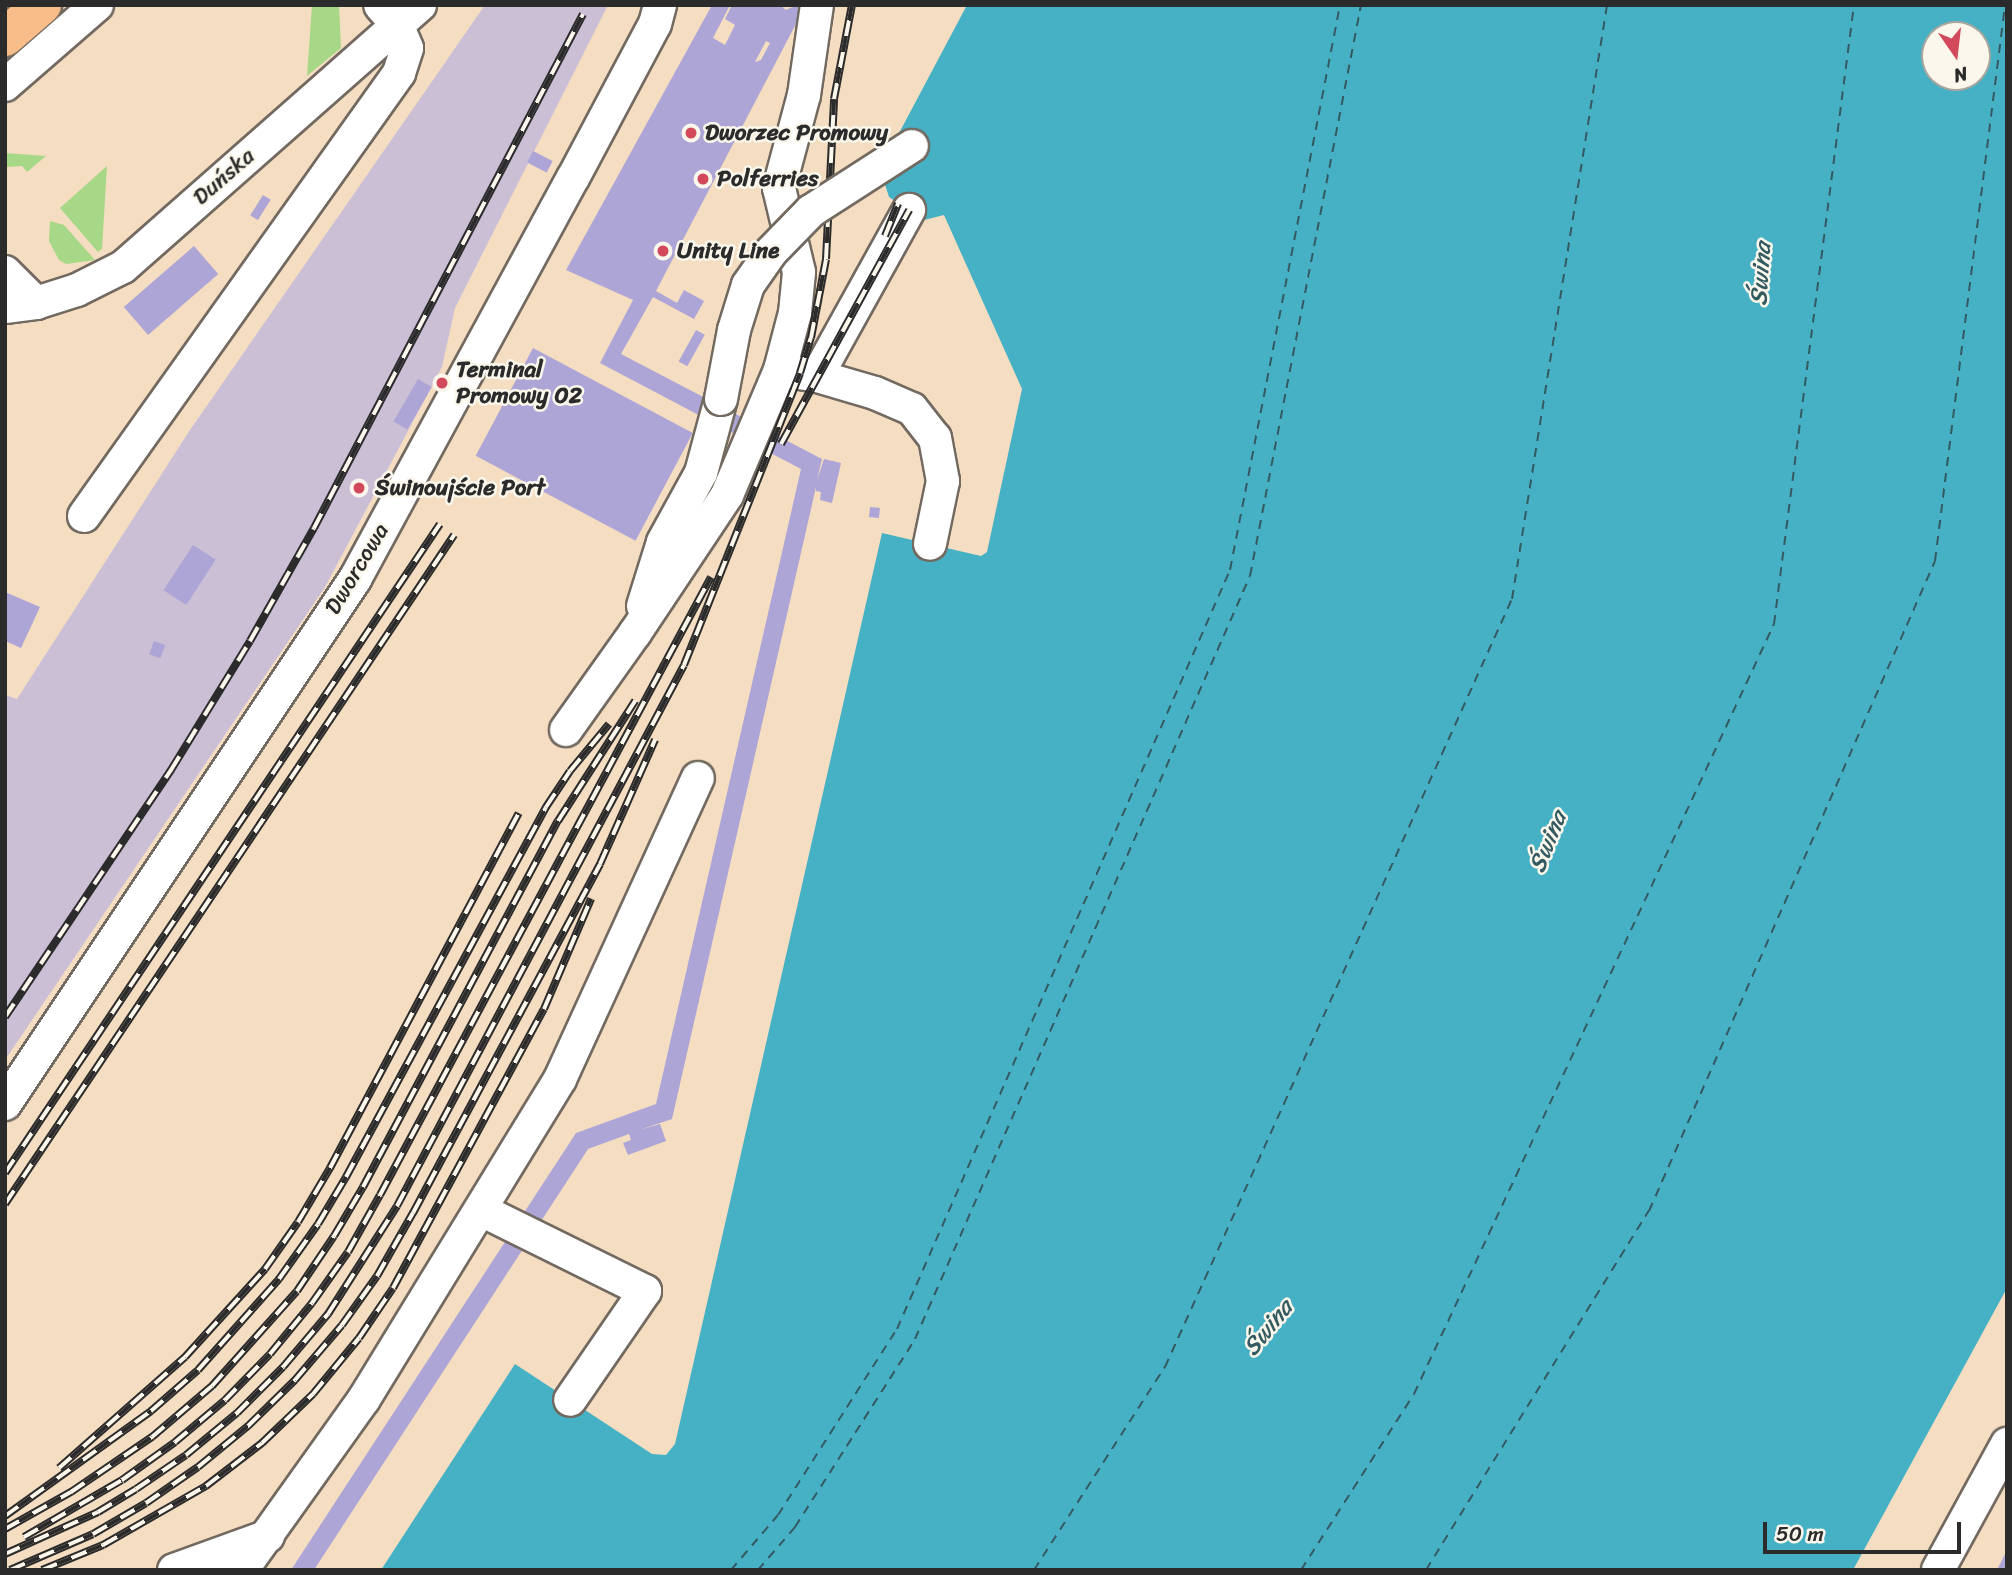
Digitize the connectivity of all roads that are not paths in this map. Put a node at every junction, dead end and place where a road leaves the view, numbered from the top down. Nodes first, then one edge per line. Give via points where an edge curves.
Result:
1 (42, 5) edge
2 (97, 5) edge
3 (660, 5) edge
4 (817, 5) edge
5 (399, 12) edge
6 (5, 37) edge
7 (5, 85) edge
8 (912, 146) dead end
9 (909, 210) dead end
10 (5, 272) edge
11 (20, 305) edge
12 (780, 370) junction
13 (817, 376) junction
14 (84, 516) dead end
15 (930, 544) dead end
16 (635, 634) junction
17 (566, 730) dead end
18 (698, 778) dead end
19 (5, 1104) edge
20 (481, 1210) junction
21 (570, 1400) dead end
22 (2007, 1444) edge
23 (268, 1536) junction
24 (174, 1570) edge
25 (242, 1570) edge
26 (1938, 1570) edge

1 - 6 highway
2 - 7 street
3 - 19 street, Dworcowa via 655,24 355,579
4 - 12 street via 804,95 779,188 799,272 795,313
5 - 11 street, Duńska via 123,267 77,290
5 - 14 street via 407,48 399,74
8 - 16 street, bridge via 811,211 770,253 748,285 701,473 654,562
9 - 13 street
10 - 11 street
12 - 13 street
12 - 16 street via 727,495
13 - 15 street via 912,408 935,438 943,481
16 - 17 street
18 - 20 street via 559,1079
20 - 21 street via 645,1291
20 - 23 street via 364,1399
22 - 26 street
23 - 24 street
23 - 25 street

